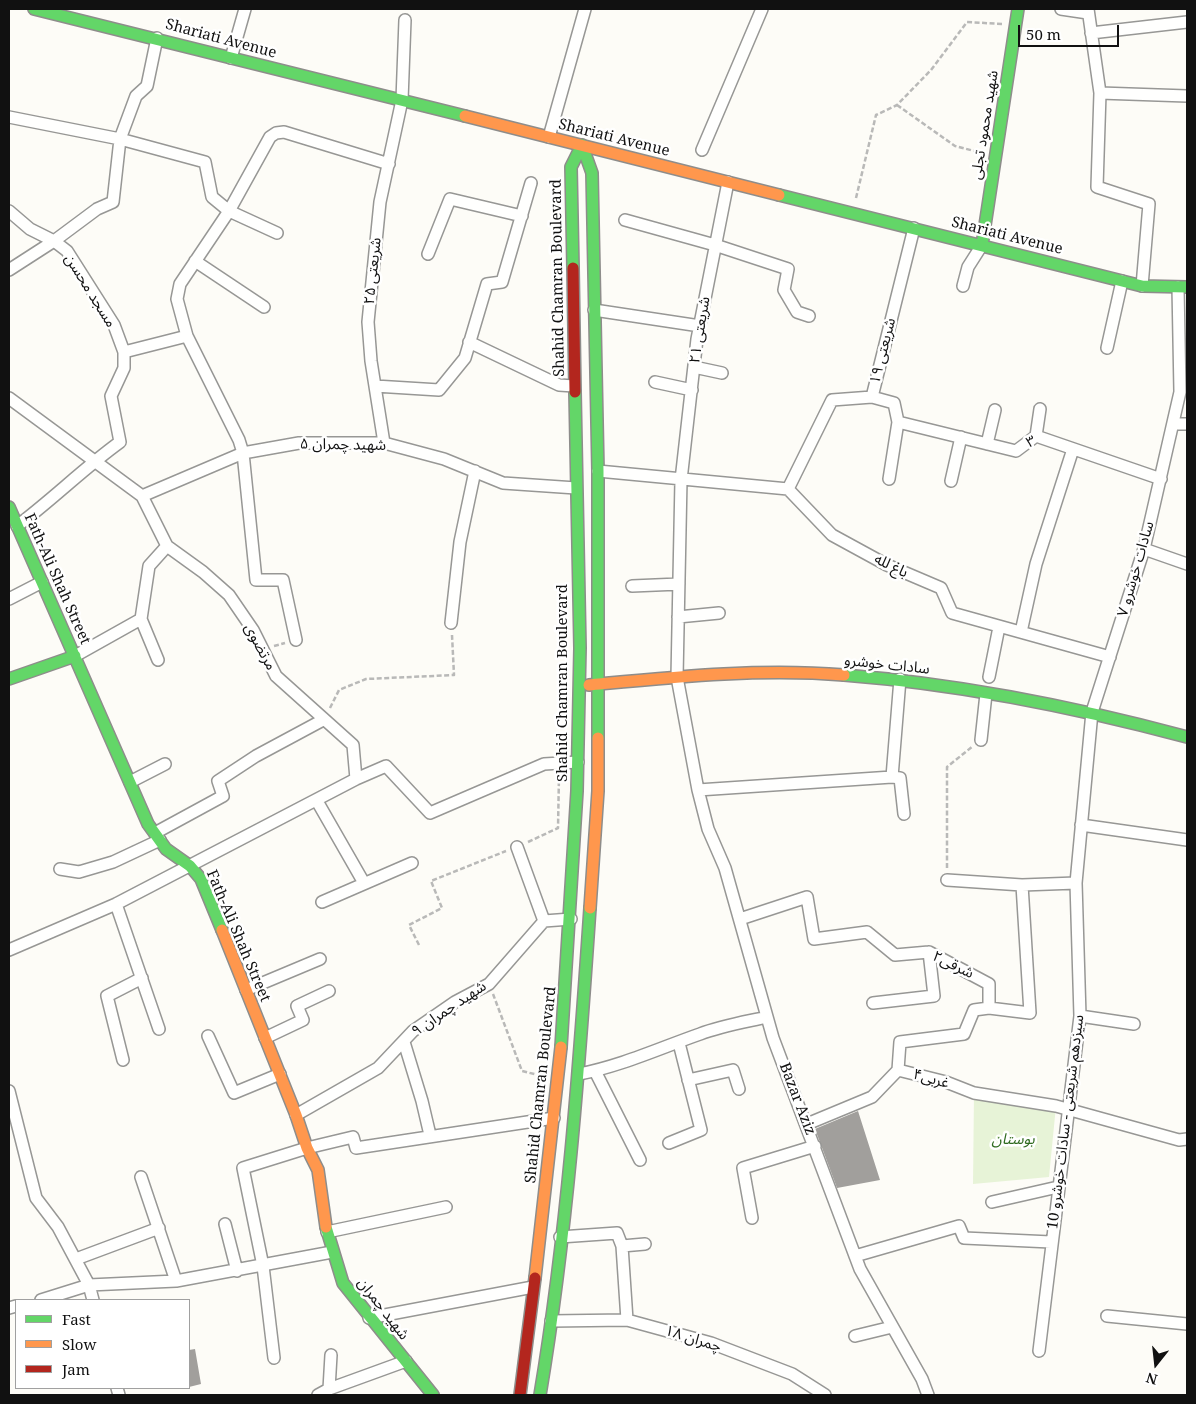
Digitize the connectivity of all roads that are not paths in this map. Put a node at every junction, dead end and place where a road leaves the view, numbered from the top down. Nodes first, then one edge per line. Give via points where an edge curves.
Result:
1 (34, 9) edge
2 (245, 9) edge
3 (585, 9) edge
4 (762, 9) edge
5 (1018, 9) edge
6 (1061, 9) edge
7 (1088, 11) edge
8 (405, 20) dead end
9 (1187, 22) edge
10 (1091, 33) junction
11 (157, 38) junction
12 (231, 58) junction
13 (1100, 94) junction
14 (1187, 96) edge
15 (402, 100) junction
16 (9, 117) edge
17 (549, 137) junction
18 (120, 139) junction
19 (582, 145) junction
20 (702, 150) dead end
21 (388, 164) junction
22 (728, 182) junction
23 (531, 183) dead end
24 (9, 211) edge
25 (229, 211) junction
26 (522, 216) junction
27 (625, 220) dead end
28 (914, 228) junction
29 (277, 233) dead end
30 (54, 241) junction
31 (715, 245) junction
32 (982, 245) junction
33 (428, 254) dead end
34 (196, 261) junction
35 (9, 270) edge
36 (1122, 281) junction
37 (963, 286) dead end
38 (1142, 286) junction
39 (1183, 287) edge
40 (264, 307) dead end
41 (594, 310) junction
42 (809, 316) dead end
43 (573, 321) junction
44 (594, 322) junction
45 (700, 326) junction
46 (187, 336) junction
47 (469, 342) junction
48 (1107, 348) dead end
49 (124, 352) junction
50 (694, 367) junction
51 (722, 374) dead end
52 (655, 382) dead end
53 (375, 386) junction
54 (574, 386) junction
55 (692, 390) junction
56 (872, 397) junction
57 (9, 398) edge
58 (1040, 409) dead end
59 (995, 410) dead end
60 (898, 422) junction
61 (1173, 424) junction
62 (1187, 424) edge
63 (1036, 436) junction
64 (961, 437) junction
65 (384, 444) junction
66 (987, 444) junction
67 (1073, 450) junction
68 (244, 454) junction
69 (93, 461) junction
70 (475, 471) junction
71 (598, 471) junction
72 (889, 479) dead end
73 (1161, 479) junction
74 (681, 480) junction
75 (951, 481) dead end
76 (576, 488) junction
77 (788, 489) junction
78 (142, 496) junction
79 (9, 507) edge
80 (17, 526) junction
81 (167, 546) junction
82 (1144, 549) junction
83 (1187, 564) edge
84 (42, 582) junction
85 (679, 584) junction
86 (632, 586) dead end
87 (9, 599) edge
88 (719, 613) dead end
89 (678, 616) junction
90 (141, 619) junction
91 (451, 623) road end
92 (999, 627) junction
93 (1020, 632) junction
94 (296, 640) road end
95 (75, 656) junction
96 (1110, 657) junction
97 (158, 660) dead end
98 (677, 677) junction
99 (989, 677) dead end
100 (9, 679) edge
101 (900, 679) junction
102 (579, 685) junction
103 (598, 685) junction
104 (986, 694) junction
105 (1092, 712) junction
106 (323, 720) junction
107 (1187, 737) edge
108 (981, 740) road end
109 (578, 762) junction
110 (165, 764) dead end
111 (892, 777) junction
112 (356, 779) junction
113 (130, 782) junction
114 (698, 790) junction
115 (317, 801) junction
116 (904, 814) dead end
117 (1081, 825) junction
118 (157, 837) junction
119 (1187, 840) edge
120 (517, 847) road end
121 (412, 863) dead end
122 (190, 866) junction
123 (60, 869) dead end
124 (947, 880) road end
125 (364, 883) junction
126 (1076, 883) junction
127 (1022, 885) junction
128 (322, 902) dead end
129 (116, 904) junction
130 (571, 919) junction
131 (740, 919) junction
132 (544, 921) junction
133 (9, 950) edge
134 (929, 952) junction
135 (320, 959) dead end
136 (142, 978) junction
137 (246, 990) junction
138 (329, 991) dead end
139 (873, 1003) dead end
140 (989, 1008) junction
141 (1080, 1016) junction
142 (767, 1017) junction
143 (1134, 1024) dead end
144 (159, 1030) dead end
145 (208, 1036) dead end
146 (265, 1038) junction
147 (404, 1042) junction
148 (679, 1043) junction
149 (123, 1060) dead end
150 (898, 1070) junction
151 (560, 1071) junction
152 (595, 1071) junction
153 (280, 1074) junction
154 (580, 1074) junction
155 (688, 1080) junction
156 (739, 1089) dead end
157 (9, 1091) edge
158 (1069, 1109) junction
159 (296, 1115) junction
160 (554, 1118) junction
161 (807, 1124) junction
162 (430, 1135) junction
163 (15, 1137) edge
164 (1187, 1139) edge
165 (669, 1143) dead end
166 (815, 1146) junction
167 (307, 1148) junction
168 (640, 1160) dead end
169 (141, 1177) dead end
170 (1058, 1187) junction
171 (992, 1202) dead end
172 (446, 1208) dead end
173 (752, 1218) dead end
174 (225, 1224) dead end
175 (159, 1228) junction
176 (327, 1232) junction
177 (560, 1237) junction
178 (1051, 1242) junction
179 (645, 1244) dead end
180 (622, 1246) junction
181 (332, 1252) junction
182 (856, 1256) junction
183 (76, 1259) junction
184 (263, 1266) junction
185 (236, 1271) junction
186 (176, 1281) junction
187 (90, 1285) junction
188 (532, 1287) junction
189 (44, 1299) edge
190 (94, 1299) edge
191 (1108, 1316) dead end
192 (369, 1318) junction
193 (627, 1320) junction
194 (551, 1321) junction
195 (1187, 1324) edge
196 (892, 1327) junction
197 (855, 1336) dead end
198 (1039, 1351) dead end
199 (332, 1354) dead end
200 (274, 1358) dead end
201 (406, 1361) junction
202 (329, 1389) junction
203 (318, 1395) edge
204 (433, 1395) edge
205 (520, 1395) edge
206 (540, 1395) edge
207 (825, 1395) edge
208 (928, 1395) edge

1 - 11 main road, Shariati Avenue
2 - 12 street
3 - 17 street
4 - 20 street
5 - 32 main road, شهید محمود تجلی
6 - 7 street
7 - 10 street
8 - 15 street, شریعتی ۲۵
9 - 10 street
10 - 13 street
11 - 12 main road, Shariati Avenue
11 - 18 street via 147,86 136,96
12 - 15 main road, Shariati Avenue
13 - 14 street
13 - 38 street via 1097,187 1148,204
15 - 17 main road, Shariati Avenue
15 - 21 street, شریعتی ۲۵
16 - 18 street
17 - 19 main road, Shariati Avenue
18 - 25 street via 205,162 212,197
18 - 30 street via 112,202 97,209
19 - 22 main road, Shariati Avenue
19 - 41 main road via 592,173
19 - 43 main road, Shahid Chamran Boulevard via 571,168
21 - 25 street via 276,132 270,137
21 - 53 street, شریعتی ۲۵ via 380,202 368,322
22 - 28 main road, Shariati Avenue
22 - 31 street, شریعتی ۲۱
23 - 26 street
24 - 30 street, مسجد محسن via 30,229
25 - 29 street
25 - 34 street
26 - 33 street via 450,198
26 - 47 street via 502,282 487,284
27 - 31 street
28 - 32 main road, Shariati Avenue
28 - 56 street, شریعتی ۱۹
30 - 35 street
30 - 49 street, مسجد محسن via 67,252 114,325
31 - 42 street via 788,269 784,290 797,312
31 - 45 street, شریعتی ۲۱
32 - 36 main road, Shariati Avenue
32 - 37 street via 968,267
34 - 40 street
34 - 46 street via 177,292
36 - 38 main road, Shariati Avenue
36 - 48 street
38 - 39 main road, Shariati Avenue
39 - 61 street, سادات خوشرو ۷ via 1180,392
41 - 44 main road
41 - 45 street
43 - 44 main road
43 - 54 main road, Shahid Chamran Boulevard
44 - 71 main road
45 - 50 street, شریعتی ۲۱
46 - 49 street
46 - 68 street
47 - 53 street via 464,358 439,390
47 - 54 street via 559,386
49 - 69 street, مسجد محسن via 124,368 111,396 120,442
50 - 51 street
50 - 55 street, شریعتی ۲۱
52 - 55 street
53 - 65 street, شریعتی ۲۵
54 - 76 main road, Shahid Chamran Boulevard
55 - 74 street, شریعتی ۲۱
56 - 60 street via 894,402
56 - 77 street, شریعتی ۱۹ via 832,400
57 - 69 street
58 - 63 street
59 - 66 street
60 - 64 street, ۳
60 - 72 street
61 - 62 street
61 - 73 street, سادات خوشرو ۷
63 - 66 street, ۳ via 1016,451
63 - 67 street, ۳
64 - 66 street, ۳
64 - 75 street
65 - 68 street, شهید چمران ۵ via 298,443
65 - 70 street, شهید چمران ۵ via 444,459
67 - 73 street, ۳
67 - 93 street via 1036,564
68 - 78 street, شهید چمران ۵
68 - 94 street via 256,580 283,580
69 - 78 street
69 - 80 street, مسجد محسن via 53,500
70 - 76 street, شهید چمران ۵ via 503,483
70 - 91 street via 460,542
71 - 74 street
71 - 103 main road
73 - 82 street, سادات خوشرو ۷
74 - 77 street
74 - 85 street, شریعتی ۲۱
76 - 102 main road, Shahid Chamran Boulevard
77 - 92 street, باغ لله via 832,535 887,565 941,588 952,613
78 - 81 street
79 - 80 main road, Fath-Ali Shah Street
80 - 84 main road, Fath-Ali Shah Street
81 - 90 street via 148,566
81 - 106 street, مرتضوی via 229,595 254,630 276,676
82 - 83 street
82 - 96 street, سادات خوشرو ۷
84 - 87 street
84 - 95 main road, Fath-Ali Shah Street
85 - 86 street
85 - 89 street, شریعتی ۲۱
88 - 89 street
89 - 98 street, Bazar Aziz
90 - 95 street
90 - 97 street
92 - 93 street, باغ لله
92 - 99 street
93 - 96 street, باغ لله
95 - 100 main road
95 - 113 main road, Fath-Ali Shah Street
96 - 105 street, سادات خوشرو ۷
98 - 101 main road, سادات خوشرو via 795,671
98 - 103 main road, سادات خوشرو
98 - 114 street, Bazar Aziz
101 - 104 main road, سادات خوشرو
101 - 111 street
102 - 103 main road, سادات خوشرو
102 - 109 main road, Shahid Chamran Boulevard
103 - 154 main road via 598,791
104 - 105 main road, سادات خوشرو
104 - 108 street
105 - 107 main road, سادات خوشرو
105 - 117 street, سیزدهم شریعتی - سادات خوشرو 10
106 - 112 street, مرتضوی via 354,745
106 - 118 street via 256,756 218,781 223,796
109 - 112 street via 544,764 430,814 386,766
109 - 130 main road, Shahid Chamran Boulevard
110 - 113 street
111 - 114 street
111 - 116 street via 900,778
112 - 115 street
113 - 118 main road, Fath-Ali Shah Street
114 - 131 street, Bazar Aziz via 708,829 725,868
115 - 122 street
115 - 125 street
117 - 119 street
117 - 126 street, سیزدهم شریعتی - سادات خوشرو 10
118 - 122 main road, Fath-Ali Shah Street
118 - 123 street via 113,862 79,872
120 - 132 street
121 - 125 street
122 - 129 street
122 - 137 main road, Fath-Ali Shah Street via 200,879
124 - 127 street
125 - 128 street
126 - 127 street
126 - 141 street, سیزدهم شریعتی - سادات خوشرو 10
127 - 140 street via 1030,1013
129 - 133 street
129 - 136 street
130 - 132 street
130 - 151 main road, Shahid Chamran Boulevard
131 - 134 street, شرقی۲ via 807,897 814,939 867,932 895,955
131 - 142 street, Bazar Aziz
132 - 147 street, شهید چمران ۹ via 489,984 455,1002 413,1031
134 - 139 street via 934,996
134 - 140 street, شرقی۲ via 989,984
135 - 137 street
136 - 144 street
136 - 149 street via 107,996
137 - 146 main road, Fath-Ali Shah Street
138 - 146 street via 297,1006 303,1020
140 - 150 street via 974,1010 964,1034 900,1042
141 - 143 street
141 - 158 street, سیزدهم شریعتی - سادات خوشرو 10
142 - 148 street via 700,1034
142 - 161 street, Bazar Aziz
145 - 153 street via 234,1093
146 - 153 main road, Fath-Ali Shah Street
147 - 159 street, شهید چمران ۹ via 378,1068
147 - 162 street
148 - 152 street
148 - 155 street
150 - 158 street, غربی۴ via 974,1093
150 - 161 street, غربی۴ via 872,1098
151 - 154 main road
151 - 160 main road, Shahid Chamran Boulevard
152 - 154 street
152 - 168 street
153 - 159 main road, Fath-Ali Shah Street
154 - 177 main road
155 - 156 street via 733,1070
155 - 165 street via 701,1130
157 - 163 street
158 - 164 street, غربی۴ via 1178,1140
158 - 170 street, سیزدهم شریعتی - سادات خوشرو 10
159 - 167 main road, Fath-Ali Shah Street
160 - 162 street
160 - 188 main road, Shahid Chamran Boulevard
161 - 166 street, Bazar Aziz
162 - 167 street via 356,1148 353,1137
163 - 183 street via 36,1198
166 - 173 street via 743,1168
166 - 182 street, Bazar Aziz
167 - 176 main road, Fath-Ali Shah Street via 318,1170
167 - 184 street via 243,1168
169 - 175 street
170 - 171 street
170 - 178 street, سیزدهم شریعتی - سادات خوشرو 10
172 - 176 street
174 - 185 street
175 - 183 street
175 - 186 street
176 - 181 main road, شهید چمران
177 - 180 street via 617,1233
177 - 194 main road
178 - 182 street via 964,1238 959,1226
178 - 198 street, سیزدهم شریعتی - سادات خوشرو 10
179 - 180 street
180 - 193 street
181 - 184 street
181 - 192 main road, شهید چمران via 343,1283
182 - 196 street, Bazar Aziz
183 - 187 street
184 - 185 street
184 - 200 street
185 - 186 street
186 - 187 street
187 - 189 street
187 - 190 street
188 - 192 street
188 - 205 main road, Shahid Chamran Boulevard
191 - 195 street
192 - 201 main road, شهید چمران
193 - 194 street, چمران ۱۸
193 - 207 street, چمران ۱۸ via 711,1343 792,1374
194 - 206 main road
196 - 197 street
196 - 208 street, Bazar Aziz
199 - 202 street
201 - 202 street
201 - 204 main road, شهید چمران
202 - 203 street

